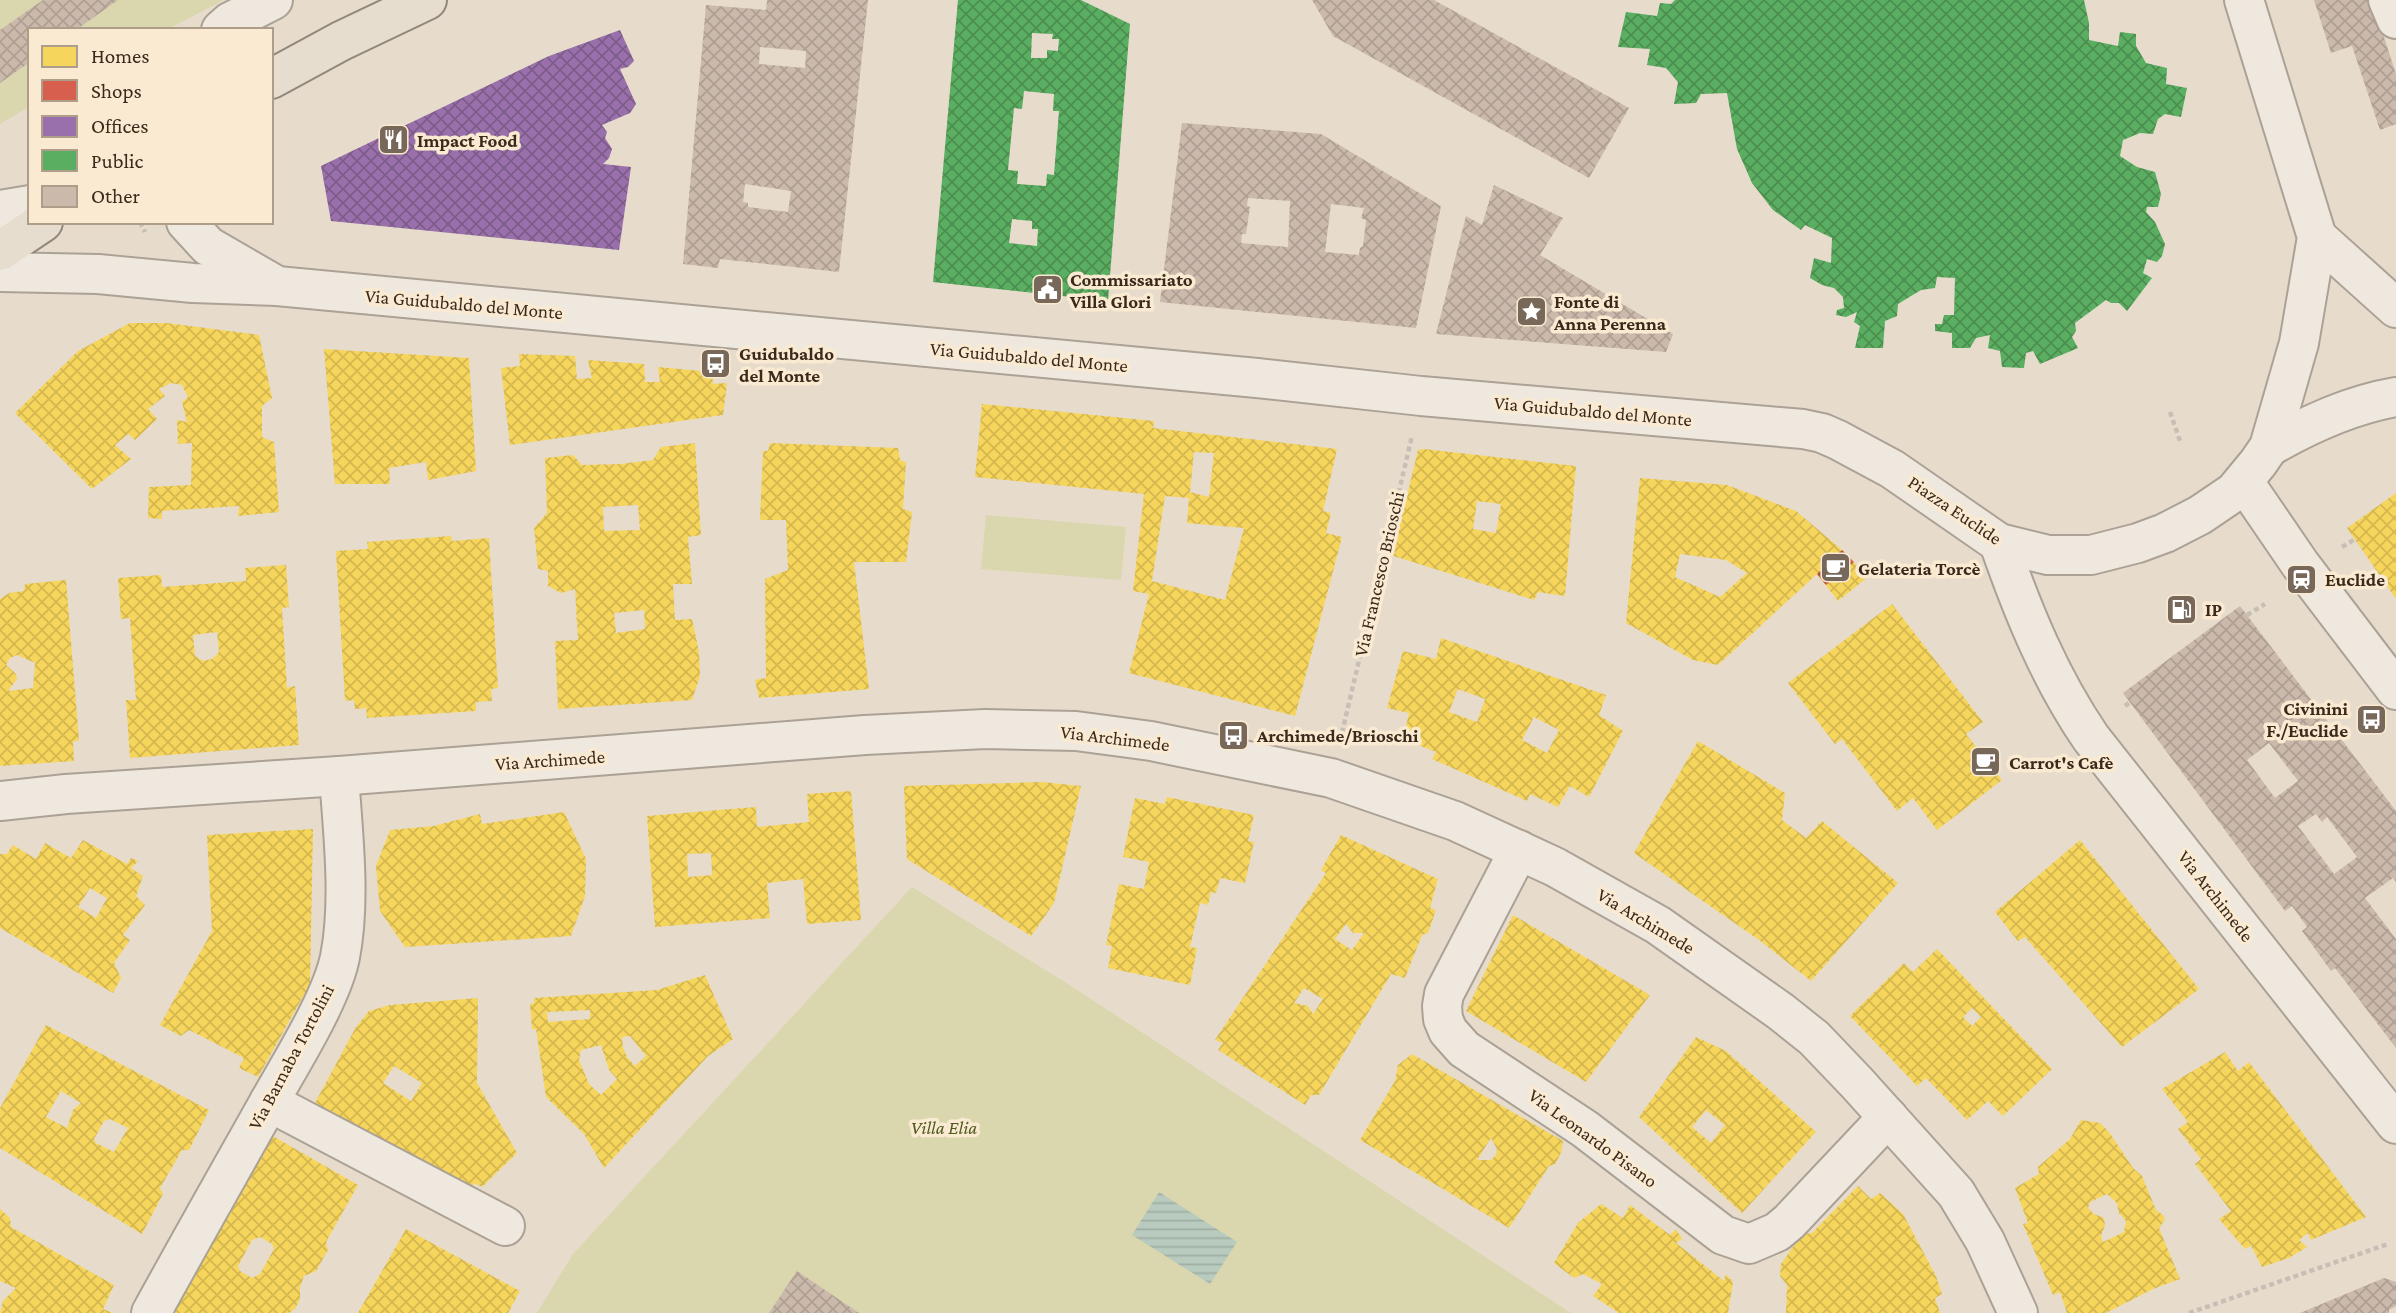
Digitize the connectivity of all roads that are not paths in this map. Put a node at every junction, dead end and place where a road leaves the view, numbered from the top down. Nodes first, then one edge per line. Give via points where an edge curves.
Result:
1 (273, 0) edge
2 (427, 0) edge
3 (2244, 0) edge
4 (2388, 0) edge
5 (2396, 19) edge
6 (223, 28) edge
7 (273, 78) edge
8 (28, 205) edge
9 (0, 210) edge
10 (40, 224) edge
11 (188, 224) edge
12 (2317, 237) junction
13 (0, 251) edge
14 (0, 272) edge
15 (277, 286) junction
16 (2396, 308) edge
17 (2396, 397) edge
18 (1781, 426) joint
19 (2269, 447) junction
20 (2244, 482) junction
21 (1999, 543) junction
22 (2396, 691) edge
23 (339, 776) junction
24 (0, 801) edge
25 (1519, 850) junction
26 (269, 1102) junction
27 (1888, 1117) junction
28 (2396, 1125) edge
29 (505, 1226) dead end
30 (151, 1313) edge
31 (2018, 1313) edge

1 - 6 street
2 - 7 main road
3 - 12 street
4 - 5 street
8 - 9 street
10 - 13 main road
11 - 15 street, Via Guidubaldo del Monte via 208,246
12 - 16 street
12 - 19 street, Piazza Euclide via 2299,343
14 - 15 street, Via Guidubaldo del Monte
15 - 18 street, Via Guidubaldo del Monte
17 - 19 street, Piazza Euclide via 2332,415
18 - 21 street, Piazza Euclide via 1822,433 1852,447 1910,480
19 - 20 street, Piazza Euclide
20 - 21 street, Piazza Euclide via 2220,504 2165,533 2106,552 2048,555
20 - 22 street
21 - 28 street, Via Archimede via 2030,627 2091,738
23 - 24 street, Via Archimede
23 - 25 street, Via Archimede via 908,733 1076,731 1186,747 1331,778 1437,814
23 - 26 street, Via Barnaba Tortolini via 344,885 340,958 317,1014
25 - 27 street, Via Archimede via 1658,925 1739,981 1814,1038
25 - 27 street, Via Leonardo Pisano via 1444,994 1443,1019 1464,1049 1585,1129 1723,1235 1749,1244 1783,1227
26 - 29 street
26 - 30 street, Via Barnaba Tortolini
27 - 31 street, Via Archimede via 1971,1215

